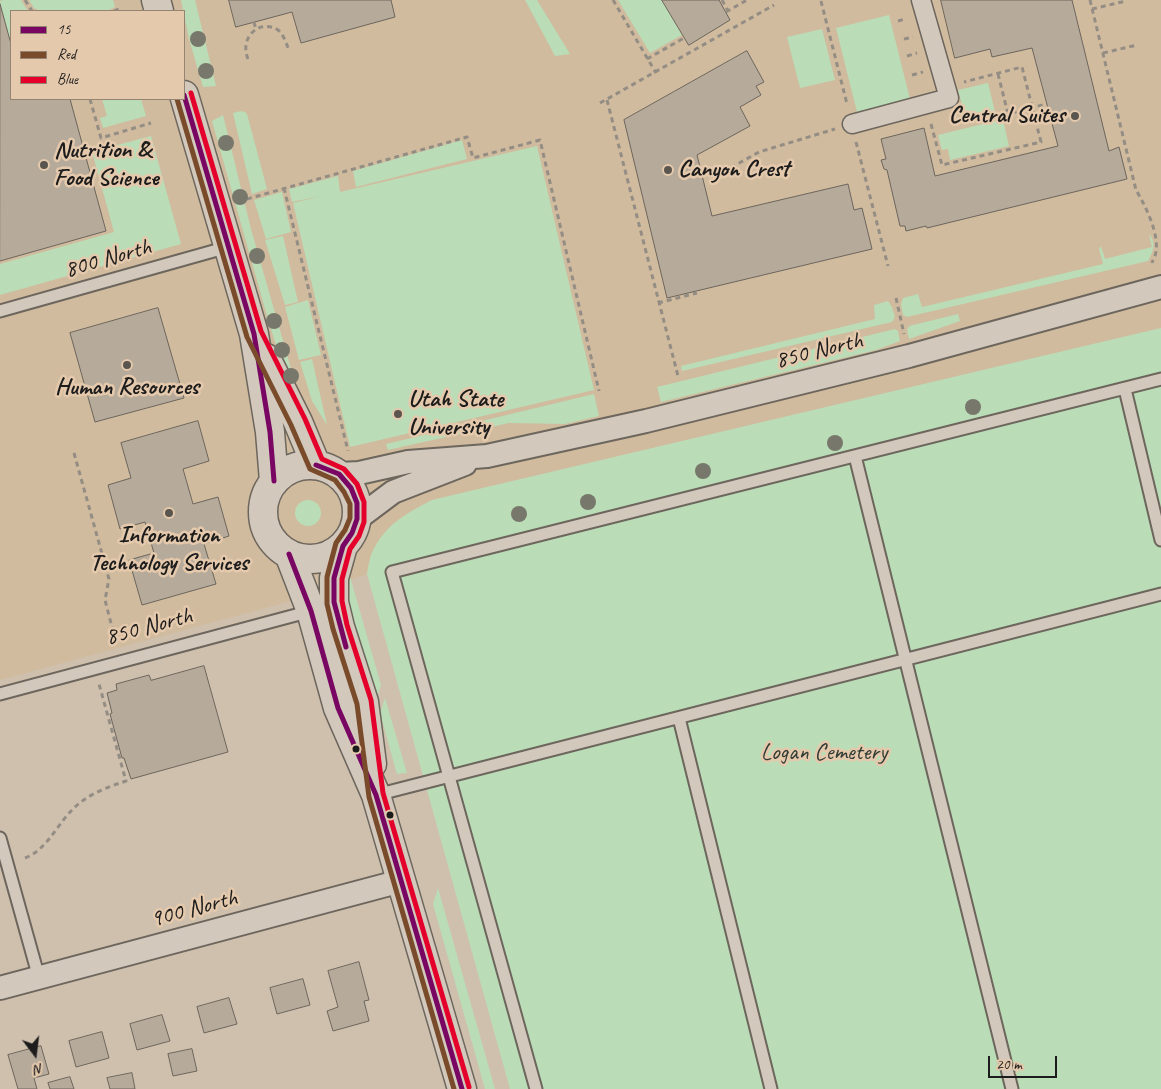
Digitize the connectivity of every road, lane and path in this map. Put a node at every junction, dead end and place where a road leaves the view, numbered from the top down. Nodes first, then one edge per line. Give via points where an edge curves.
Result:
1 (613, 0) edge
2 (722, 0) edge
3 (747, 0) edge
4 (922, 0) edge
5 (1090, 0) edge
6 (1126, 1) edge
7 (774, 5) dead end
8 (1092, 9) junction
9 (254, 22) dead end
10 (256, 30) junction
11 (684, 38) dead end
12 (1137, 45) dead end
13 (288, 48) dead end
14 (1103, 52) junction
15 (248, 59) dead end
16 (648, 59) junction
17 (656, 73) junction
18 (998, 74) junction
19 (946, 87) junction
20 (185, 98) edge
21 (90, 100) edge
22 (607, 100) junction
23 (600, 104) dead end
24 (926, 104) junction
25 (1046, 104) dead end
26 (1033, 108) junction
27 (151, 123) dead end
28 (852, 124) joint
29 (724, 172) dead end
30 (284, 188) junction
31 (247, 199) dead end
32 (228, 247) junction
33 (1152, 263) dead end
34 (1161, 287) edge
35 (697, 293) dead end
36 (896, 298) dead end
37 (658, 303) junction
38 (0, 311) edge
39 (254, 334) junction
40 (905, 338) dead end
41 (678, 376) dead end
42 (1161, 380) edge
43 (1125, 389) junction
44 (599, 391) dead end
45 (74, 453) dead end
46 (487, 456) junction
47 (856, 456) junction
48 (334, 464) junction
49 (274, 481) junction
50 (357, 519) junction
51 (1161, 540) edge
52 (343, 546) junction
53 (290, 554) junction
54 (1161, 594) edge
55 (311, 611) junction
56 (113, 631) dead end
57 (906, 659) junction
58 (95, 669) junction
59 (0, 694) edge
60 (679, 718) junction
61 (449, 777) junction
62 (376, 795) junction
63 (0, 838) edge
64 (25, 858) dead end
65 (401, 881) junction
66 (39, 978) junction
67 (0, 988) edge
68 (462, 1089) edge
69 (536, 1089) edge
70 (771, 1089) edge
71 (1012, 1089) edge

1 - 16 path
2 - 3 path via 727,12
4 - 19 street
5 - 8 path
6 - 8 path
7 - 17 path
8 - 14 path
9 - 10 path
10 - 13 path via 270,27 277,30
10 - 15 path via 246,43
11 - 16 path
12 - 14 path
14 - 33 path via 1136,190 1145,204 1156,237
16 - 17 path
17 - 22 path
18 - 19 path
18 - 26 path via 1022,68
18 - 26 path via 1008,114
19 - 24 street via 949,98
20 - 32 main road
21 - 27 path via 101,138
22 - 23 path
22 - 37 path
24 - 26 path via 942,165 1041,142
24 - 28 street
25 - 26 path
28 - 29 path via 759,152
30 - 31 path
30 - 44 path via 467,137 473,158 540,140
30 - 48 path
32 - 38 lane, 800 North
32 - 39 main road
34 - 46 street, 850 North via 890,361
35 - 37 path
36 - 40 path
37 - 41 path
39 - 48 main road via 298,422
39 - 49 main road via 270,432
42 - 43 lane
43 - 47 lane
43 - 51 lane
45 - 56 path via 109,579 105,600
46 - 48 street, 850 North via 408,462 359,473
46 - 50 street, 850 North via 393,492
47 - 57 lane
47 - 61 lane via 392,572
48 - 49 main road via 293,468
48 - 50 main road via 351,488 357,503
49 - 53 main road via 266,494 264,522 269,535
50 - 52 main road
52 - 53 main road via 317,558 303,559
52 - 62 main road via 334,578 334,602 364,702
53 - 55 main road
54 - 57 lane
55 - 58 lane, 850 North
55 - 62 main road via 338,708
57 - 60 lane
57 - 71 lane
58 - 59 lane, 850 North
58 - 64 path via 126,781 106,788 74,807 35,854
60 - 61 lane
60 - 70 lane
61 - 62 lane
61 - 69 lane
62 - 65 main road
63 - 66 lane
65 - 66 street, 900 North
65 - 68 main road
66 - 67 street, 900 North

